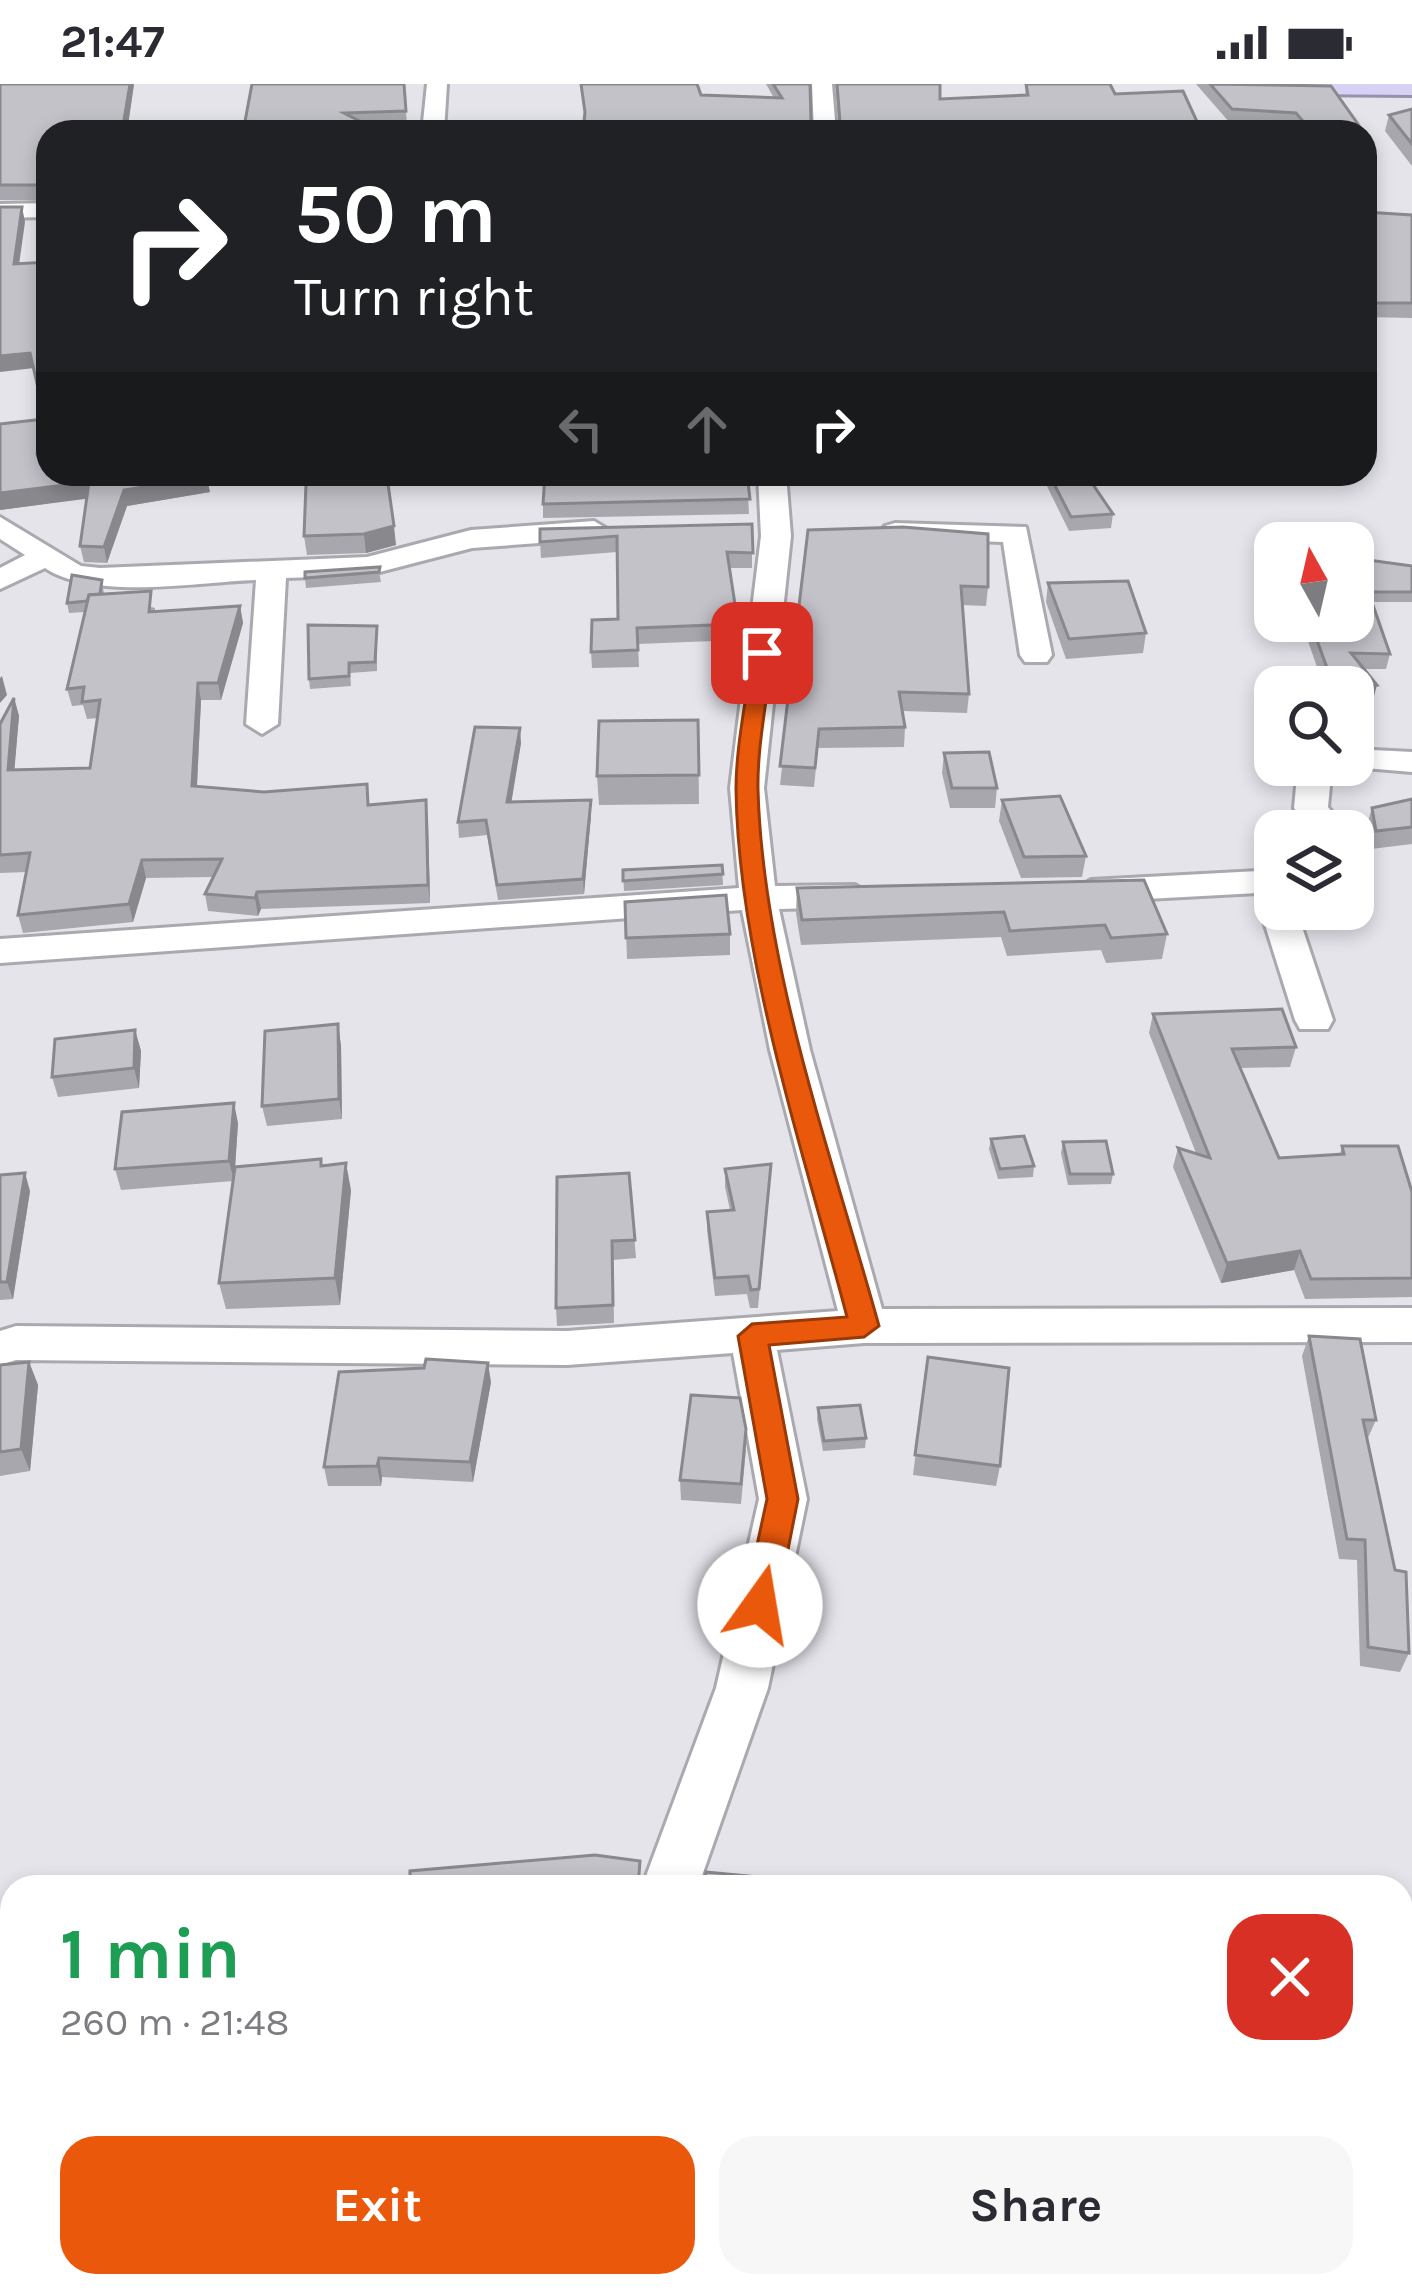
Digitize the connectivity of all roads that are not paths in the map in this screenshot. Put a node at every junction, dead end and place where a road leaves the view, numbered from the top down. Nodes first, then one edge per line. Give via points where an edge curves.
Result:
1 (436, 84) edge
2 (822, 84) edge
3 (1297, 84) edge
4 (1412, 85) edge
5 (434, 120) edge
6 (824, 120) edge
7 (36, 210) edge
8 (0, 211) edge
9 (773, 486) edge
10 (0, 526) edge
11 (632, 529) edge
12 (868, 533) edge
13 (42, 558) junction
14 (271, 574) junction
15 (0, 580) edge
16 (1036, 655) dead end
17 (262, 724) dead end
18 (1374, 760) edge
19 (1412, 763) edge
20 (1062, 892) edge
21 (1254, 892) edge
22 (898, 896) edge
23 (758, 898) junction
24 (1286, 930) edge
25 (0, 951) edge
26 (1315, 1020) dead end
27 (1412, 1324) edge
28 (864, 1326) junction
29 (752, 1336) junction
30 (0, 1348) edge
31 (674, 1875) edge

1 - 5 street
2 - 6 street
3 - 4 highway
7 - 8 street
9 - 23 street via 775,531 747,788
10 - 13 street
11 - 14 street via 471,538 368,566
12 - 16 street via 1016,533
13 - 14 street via 88,577
13 - 15 street
14 - 17 street
18 - 19 street
20 - 21 street
22 - 23 street
23 - 25 street
23 - 28 street
24 - 26 street
27 - 28 street
28 - 29 street
29 - 30 street via 567,1348
29 - 31 street via 783,1499 742,1688

